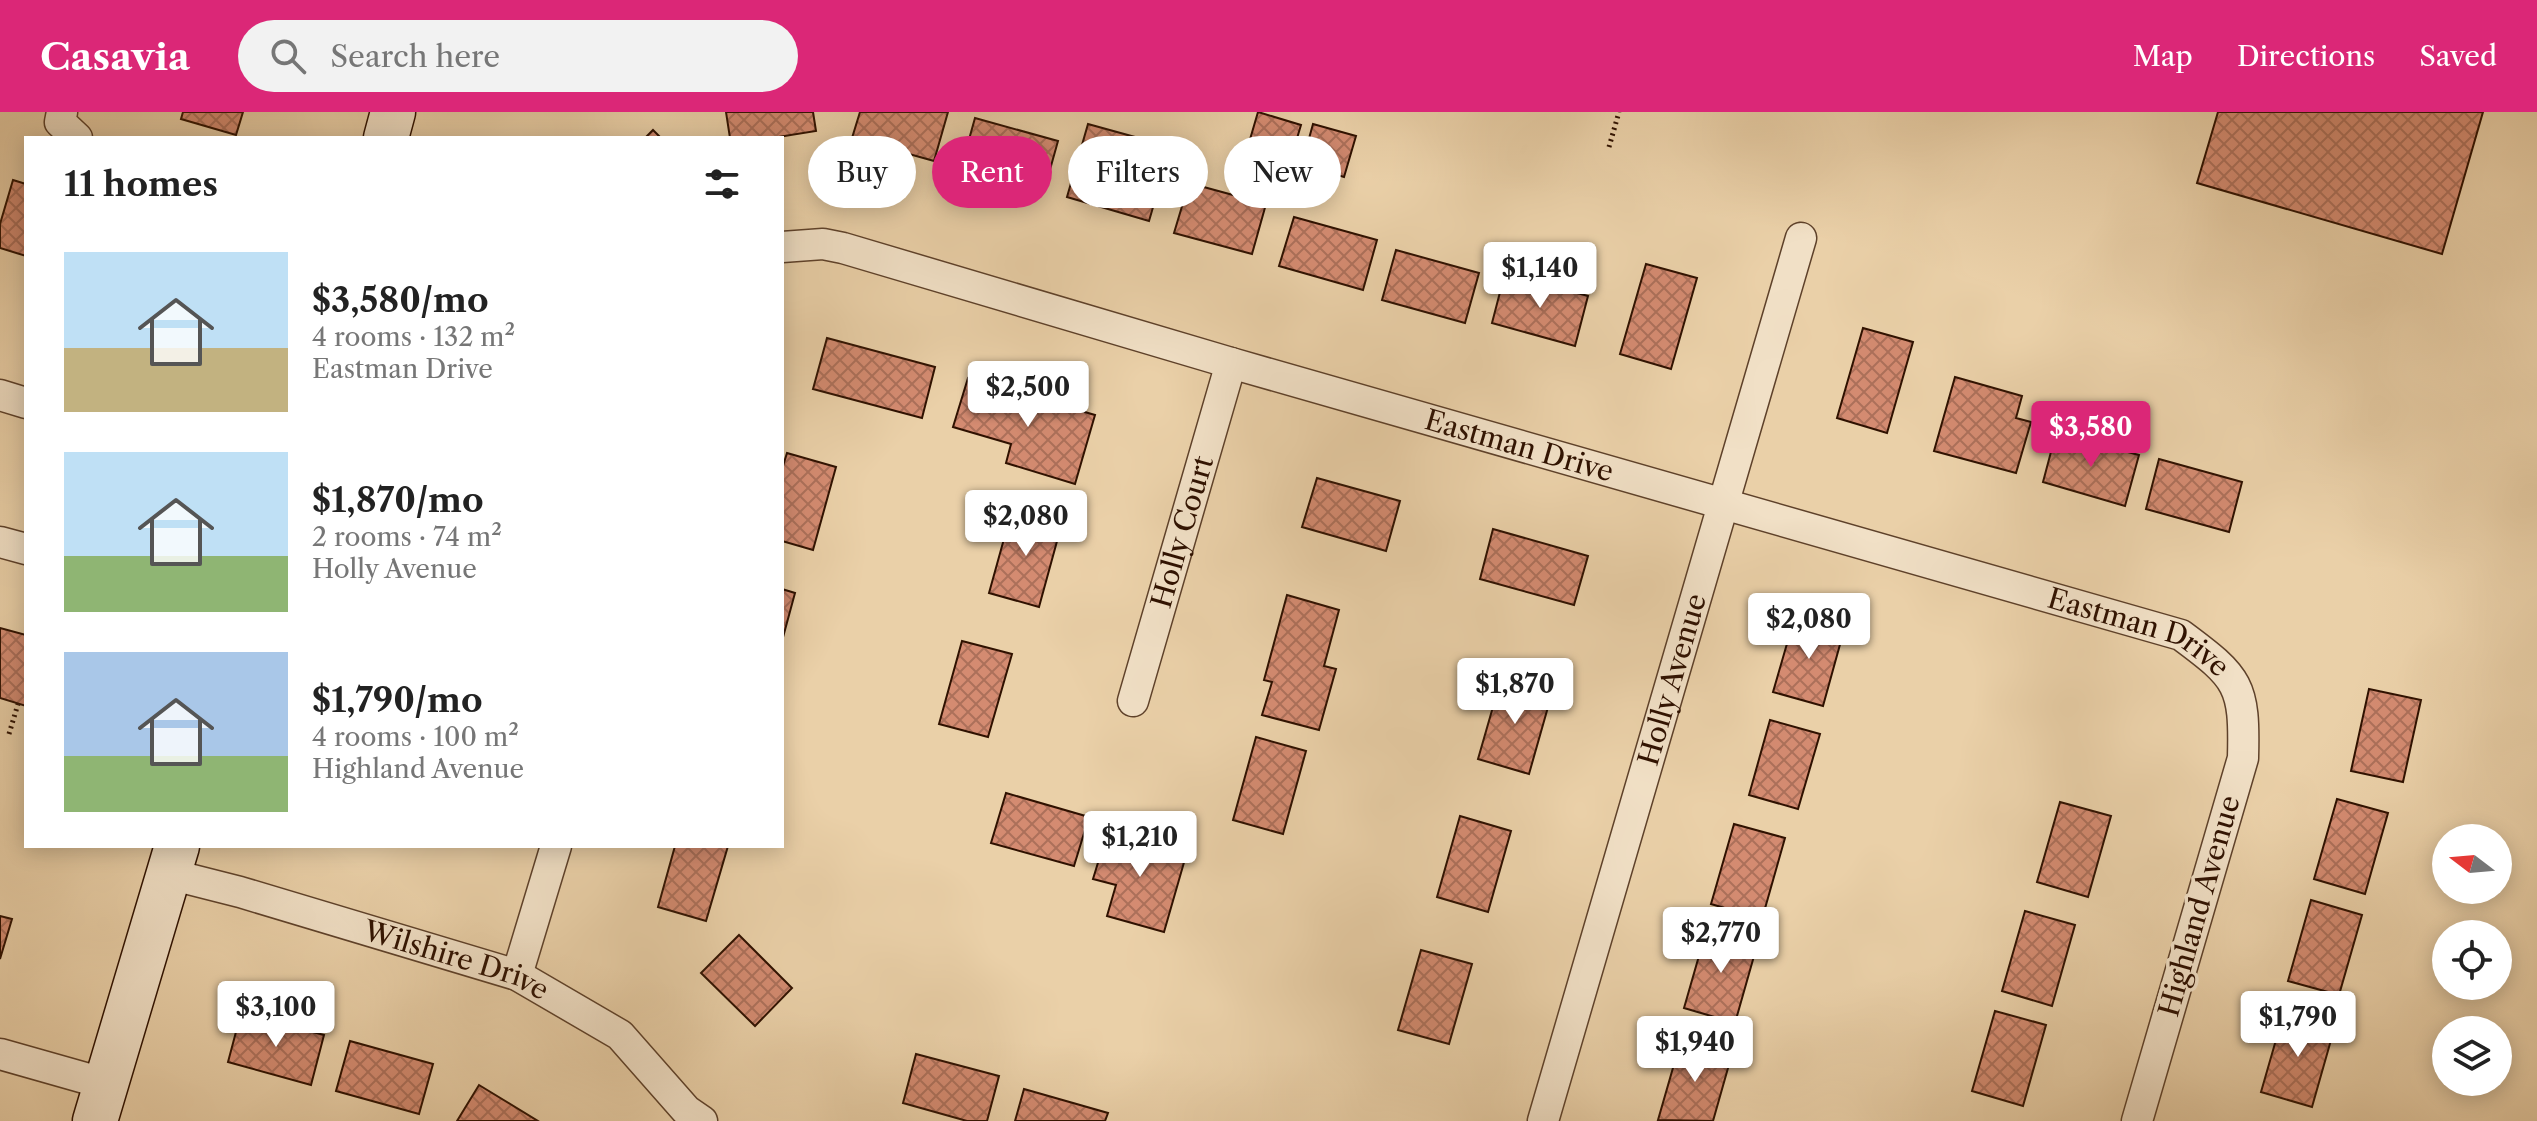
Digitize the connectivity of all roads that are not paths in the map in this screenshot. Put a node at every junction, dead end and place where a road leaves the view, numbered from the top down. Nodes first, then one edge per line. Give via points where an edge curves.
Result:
1 (62, 112) edge
2 (393, 112) edge
3 (75, 136) edge
4 (387, 136) edge
5 (1801, 238) dead end
6 (784, 247) edge
7 (1231, 363) junction
8 (0, 395) edge
9 (24, 402) edge
10 (1723, 504) junction
11 (0, 542) edge
12 (24, 548) edge
13 (2238, 689) joint
14 (1133, 701) dead end
15 (555, 848) edge
16 (173, 860) edge
17 (517, 975) junction
18 (0, 1054) edge
19 (101, 1103) edge
20 (702, 1121) edge
21 (1543, 1121) edge
22 (2137, 1121) edge

1 - 3 street via 60,122
2 - 4 main road
5 - 10 street, Holly Avenue
6 - 7 street, Eastman Drive via 843,248
7 - 10 street, Eastman Drive
7 - 14 street, Holly Court
8 - 9 street
10 - 13 street, Eastman Drive via 2181,635 2218,663
10 - 21 street, Holly Avenue
11 - 12 street
13 - 22 street, Highland Avenue via 2244,715 2243,758
15 - 17 street
16 - 17 street, Wilshire Drive via 240,892
16 - 19 main road
17 - 20 street, Wilshire Drive via 620,1035
18 - 19 street

